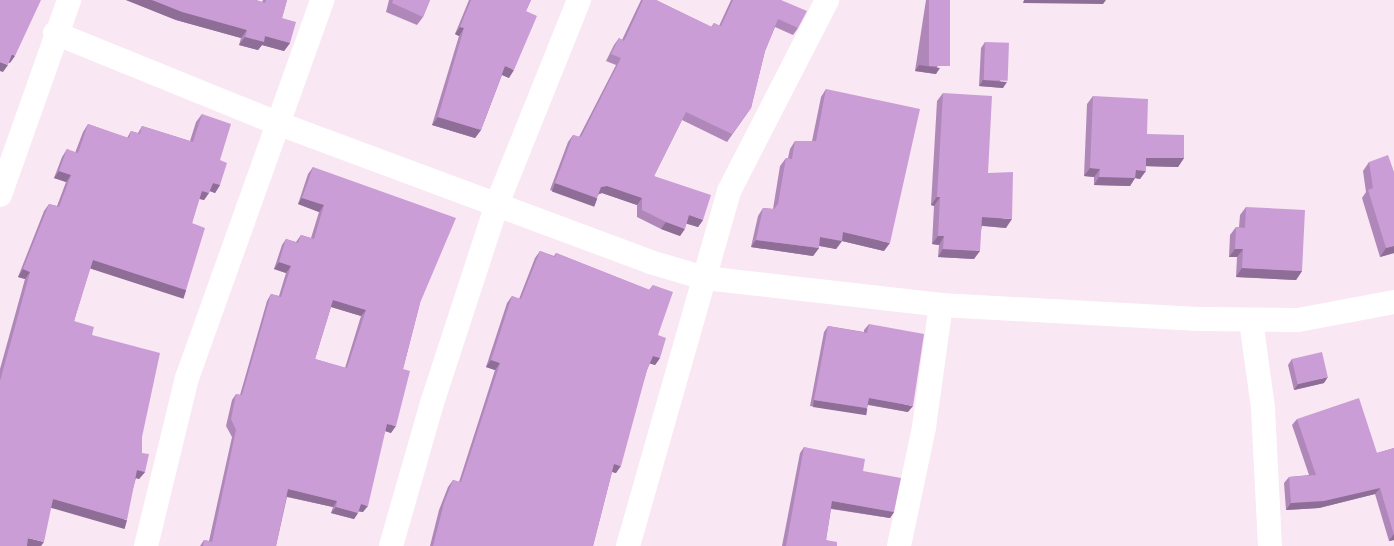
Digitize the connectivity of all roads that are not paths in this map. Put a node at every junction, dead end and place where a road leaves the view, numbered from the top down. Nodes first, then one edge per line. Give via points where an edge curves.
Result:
1 (69, 0) edge
2 (322, 0) edge
3 (579, 0) edge
4 (828, 0) edge
5 (55, 33) junction
6 (277, 123) junction
7 (0, 195) edge
8 (497, 204) junction
9 (705, 278) junction
10 (1394, 302) edge
11 (941, 305) junction
12 (1251, 321) junction
13 (146, 546) edge
14 (391, 546) edge
15 (628, 546) edge
16 (899, 546) edge
17 (1270, 546) edge

1 - 5 street
2 - 6 street
3 - 8 street via 555,50
4 - 9 street via 730,190
5 - 6 street
5 - 7 street
6 - 8 street
6 - 13 street via 187,378
8 - 9 street via 650,262
8 - 14 street via 432,403
9 - 11 street
9 - 15 street
10 - 12 street via 1317,318
11 - 12 street
11 - 16 street via 924,427
12 - 17 street via 1263,408

